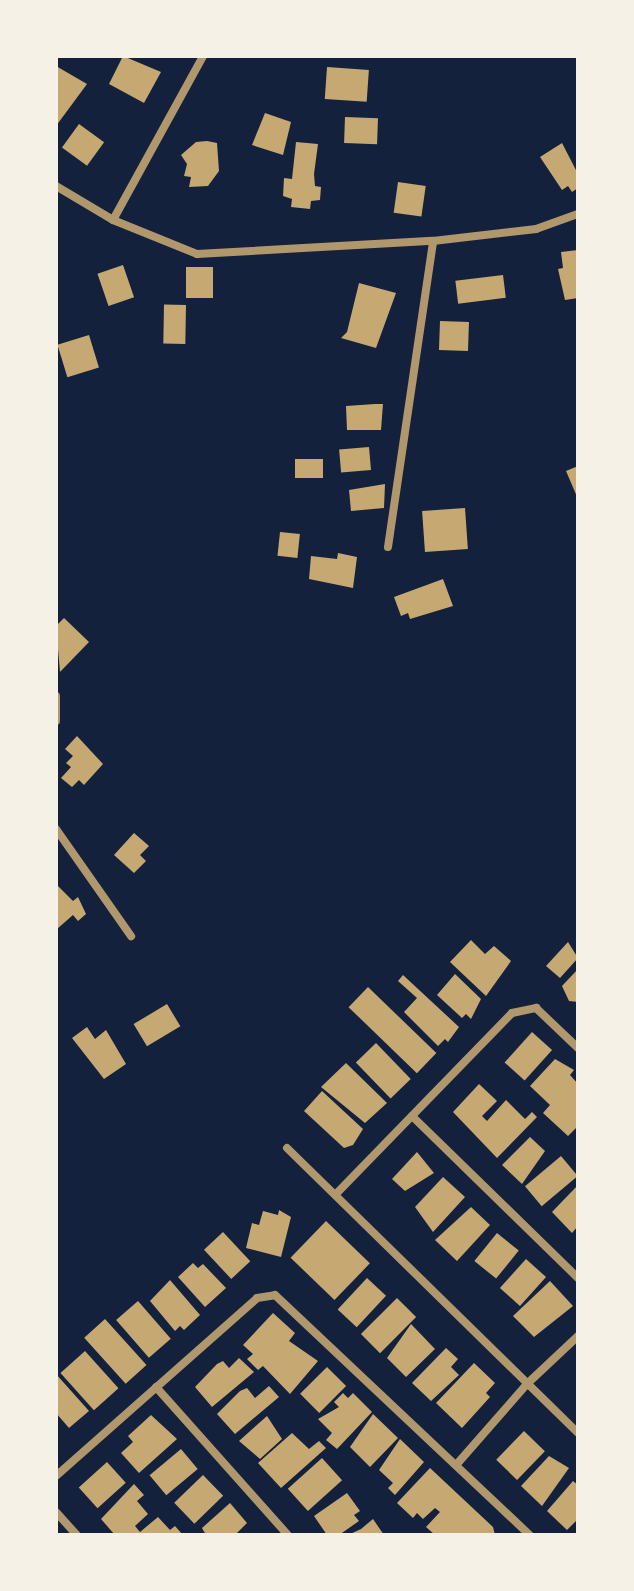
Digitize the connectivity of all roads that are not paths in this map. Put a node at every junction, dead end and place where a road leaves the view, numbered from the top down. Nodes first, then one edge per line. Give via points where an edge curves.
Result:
1 (203, 56) edge
2 (56, 186) edge
3 (578, 214) edge
4 (113, 220) junction
5 (433, 241) junction
6 (388, 547) dead end
7 (56, 696) edge
8 (56, 721) edge
9 (56, 829) edge
10 (131, 936) dead end
11 (578, 1048) edge
12 (412, 1116) junction
13 (287, 1148) dead end
14 (336, 1194) junction
15 (578, 1278) edge
16 (578, 1336) edge
17 (528, 1383) junction
18 (156, 1387) junction
19 (578, 1433) edge
20 (457, 1464) junction
21 (56, 1476) edge
22 (56, 1512) edge
23 (77, 1535) edge
24 (288, 1535) edge
25 (530, 1535) edge

1 - 4 street
2 - 4 street
3 - 5 street via 536,229
4 - 5 street via 197,254
5 - 6 street
7 - 8 street
9 - 10 street
11 - 12 street via 536,1008 512,1013
12 - 14 street
12 - 15 street
13 - 14 street
14 - 17 street
16 - 17 street
17 - 19 street
17 - 20 street
18 - 20 street via 257,1298 275,1295
18 - 21 street
18 - 24 street
20 - 25 street
22 - 23 street

